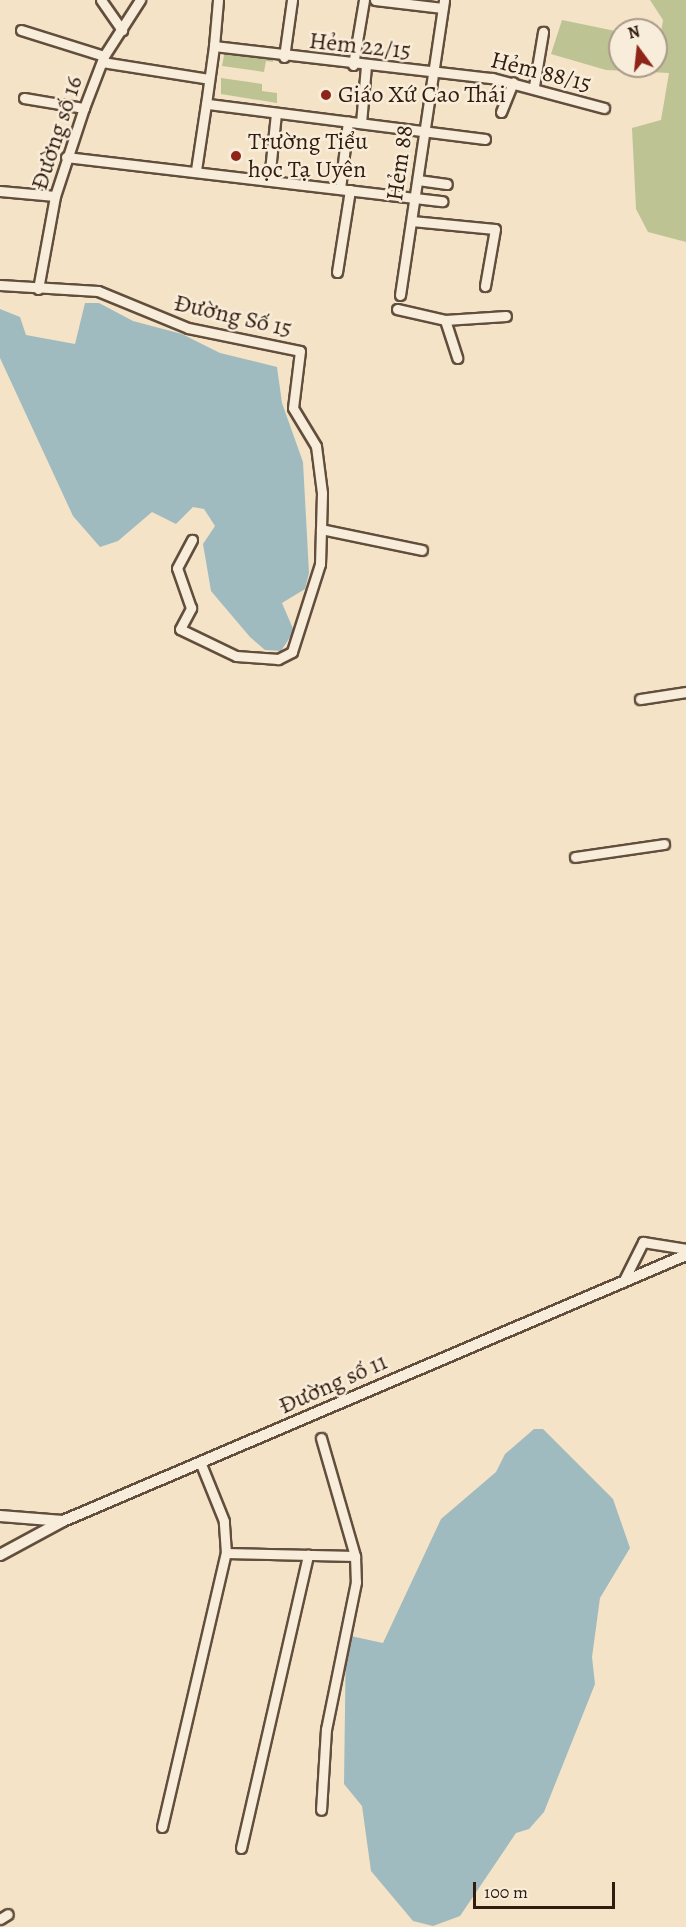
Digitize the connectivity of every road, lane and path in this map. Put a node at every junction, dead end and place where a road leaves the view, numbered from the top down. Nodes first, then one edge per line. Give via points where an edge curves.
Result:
1 (102, 0) edge
2 (140, 0) edge
3 (218, 0) edge
4 (292, 0) edge
5 (364, 0) edge
6 (375, 0) edge
7 (443, 4) edge
8 (21, 30) dead end
9 (122, 30) junction
10 (543, 32) dead end
11 (214, 46) junction
12 (284, 57) junction
13 (103, 59) junction
14 (353, 65) junction
15 (366, 66) junction
16 (433, 72) junction
17 (209, 79) junction
18 (513, 82) junction
19 (534, 86) junction
20 (24, 98) dead end
21 (206, 104) junction
22 (84, 108) junction
23 (604, 108) dead end
24 (501, 112) dead end
25 (276, 113) junction
26 (348, 121) junction
27 (360, 123) junction
28 (424, 130) junction
29 (485, 139) dead end
30 (66, 157) junction
31 (196, 170) junction
32 (269, 180) junction
33 (418, 180) junction
34 (447, 184) dead end
35 (345, 190) junction
36 (0, 191) edge
37 (55, 196) junction
38 (415, 199) junction
39 (442, 201) dead end
40 (412, 221) junction
41 (337, 272) dead end
42 (0, 285) edge
43 (485, 286) dead end
44 (38, 289) junction
45 (400, 295) dead end
46 (397, 309) dead end
47 (506, 316) dead end
48 (445, 320) junction
49 (457, 358) dead end
50 (321, 529) junction
51 (192, 540) dead end
52 (422, 550) dead end
53 (686, 692) edge
54 (640, 699) dead end
55 (664, 844) dead end
56 (575, 857) dead end
57 (686, 1250) edge
58 (686, 1255) edge
59 (622, 1282) junction
60 (321, 1438) dead end
61 (201, 1464) junction
62 (0, 1516) edge
63 (63, 1521) junction
64 (226, 1553) junction
65 (0, 1555) edge
66 (308, 1555) junction
67 (355, 1556) junction
68 (321, 1810) dead end
69 (162, 1827) dead end
70 (241, 1848) dead end

1 - 9 street
2 - 9 street, Đường số 16
3 - 11 street
4 - 12 street
5 - 14 street
6 - 7 street
7 - 16 street, Hẻm 88
8 - 13 street
9 - 13 street, Đường số 16
10 - 19 street
11 - 12 street, Hẻm 22/15
11 - 17 street
12 - 14 street, Hẻm 22/15
13 - 17 street
13 - 22 street, Đường số 16
14 - 15 street, Hẻm 22/15
15 - 16 street, Hẻm 22/15
15 - 27 street
16 - 18 street, Hẻm 88/15
16 - 28 street, Hẻm 88
17 - 21 street
18 - 19 street, Hẻm 88/15
18 - 24 street
19 - 23 street, Hẻm 88/15
20 - 22 street
21 - 25 street
21 - 31 street
22 - 30 street, Đường số 16
25 - 26 street
25 - 32 street
26 - 27 street
26 - 35 street
27 - 28 street
28 - 29 street
28 - 33 street, Hẻm 88
30 - 31 street
30 - 37 street, Đường số 16
31 - 32 street
32 - 35 street
33 - 34 street
33 - 38 street, Hẻm 88
35 - 38 street
35 - 41 street
36 - 37 street
37 - 44 street, Đường số 16
38 - 39 street
38 - 40 street, Hẻm 88
40 - 43 street via 495,229
40 - 45 street, Hẻm 88
42 - 44 street, Đường Số 15
44 - 50 street, Đường Số 15 via 98,291 188,328 300,351 291,399 320,457
46 - 48 street
47 - 48 street
48 - 49 street
50 - 51 street, Đường Số 15 via 320,564 296,647 278,659 236,656 184,633 179,624 191,608 177,568
50 - 52 street
53 - 54 street
55 - 56 street
57 - 59 street via 643,1242
58 - 59 street, Đường số 11
59 - 61 street, Đường số 11
60 - 67 street
61 - 63 street, Đường số 11
61 - 64 street via 224,1521
62 - 63 street
63 - 65 street, Đường số 11
64 - 66 street
64 - 69 street
66 - 67 street
66 - 70 street
67 - 68 street via 356,1582 326,1730

